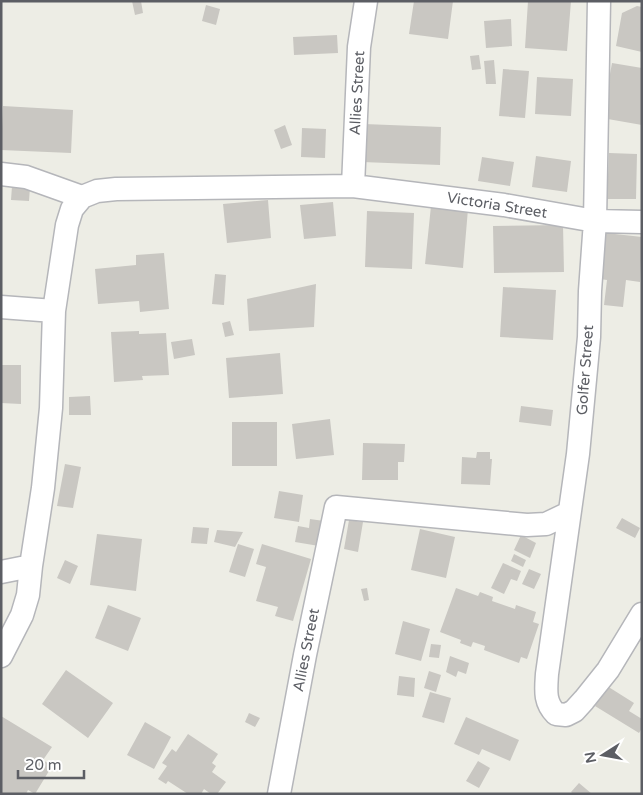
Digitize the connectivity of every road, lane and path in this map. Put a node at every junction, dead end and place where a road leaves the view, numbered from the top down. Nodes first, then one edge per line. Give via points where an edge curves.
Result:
1 (366, 1) edge
2 (598, 1) edge
3 (1, 174) edge
4 (353, 186) junction
5 (82, 197) junction
6 (595, 221) junction
7 (642, 222) edge
8 (1, 307) edge
9 (54, 311) junction
10 (569, 513) junction
11 (31, 566) junction
12 (1, 572) edge
13 (642, 614) edge
14 (1, 656) edge
15 (279, 794) edge

1 - 4 street, Allies Street via 359,47
2 - 6 street, Golfer Street
3 - 5 street via 26,177
4 - 5 street, Victoria Street via 116,189
4 - 6 street, Victoria Street via 504,205
5 - 9 street via 72,209 67,224
6 - 7 street, Victoria Street
6 - 10 street, Golfer Street via 589,337
8 - 9 street
9 - 11 street via 51,408
10 - 13 street, Golfer Street via 547,674 546,696 556,714 566,715 574,711 608,670
10 - 15 street, Allies Street via 546,524 528,525 336,506
11 - 12 street
11 - 14 street via 22,615

